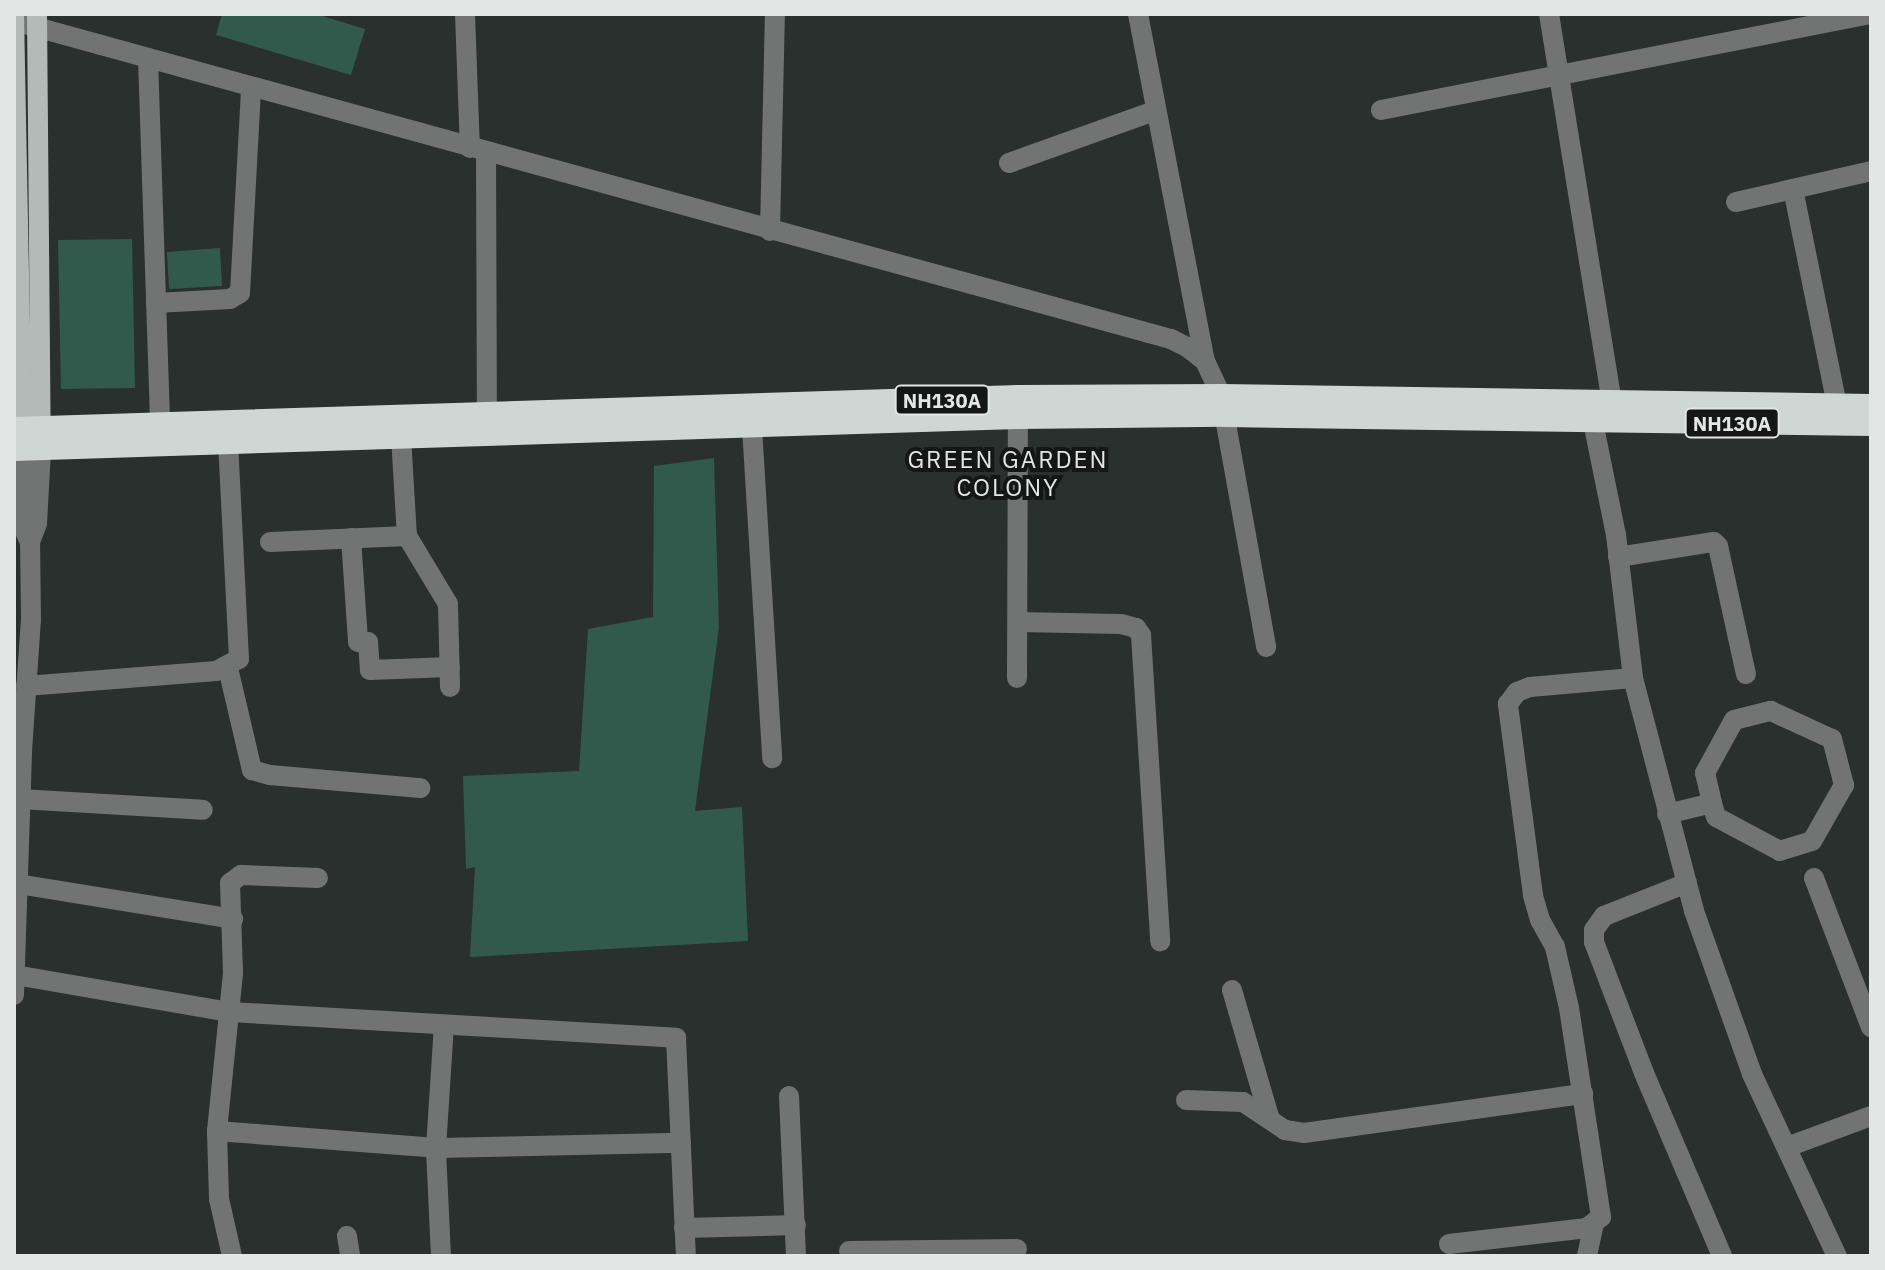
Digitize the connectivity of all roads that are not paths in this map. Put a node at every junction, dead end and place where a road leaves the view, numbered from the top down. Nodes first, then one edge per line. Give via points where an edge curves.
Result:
1 (14, 14) edge
2 (465, 14) edge
3 (775, 14) edge
4 (1138, 14) edge
5 (1549, 14) edge
6 (1871, 14) edge
7 (14, 21) edge
8 (37, 21) edge
9 (148, 58) junction
10 (1559, 77) junction
11 (251, 87) junction
12 (1381, 110) dead end
13 (1154, 111) junction
14 (478, 150) junction
15 (15, 159) edge
16 (1009, 163) dead end
17 (1871, 171) edge
18 (1793, 189) junction
19 (1736, 202) dead end
20 (770, 231) junction
21 (16, 271) edge
22 (156, 303) junction
23 (1205, 361) junction
24 (1612, 402) junction
25 (1223, 405) junction
26 (1837, 406) junction
27 (1871, 406) edge
28 (487, 414) junction
29 (751, 415) junction
30 (1018, 417) junction
31 (1593, 422) junction
32 (1871, 424) edge
33 (160, 425) junction
34 (411, 428) junction
35 (25, 439) edge
36 (228, 441) junction
37 (407, 536) junction
38 (351, 538) junction
39 (270, 542) dead end
40 (1618, 557) junction
41 (1018, 622) junction
42 (1266, 647) dead end
43 (228, 668) junction
44 (1746, 674) dead end
45 (1017, 678) dead end
46 (1633, 678) junction
47 (26, 686) junction
48 (772, 758) dead end
49 (420, 788) dead end
50 (20, 799) junction
51 (1712, 803) junction
52 (203, 810) dead end
53 (1667, 814) junction
54 (17, 843) edge
55 (318, 878) dead end
56 (1814, 878) dead end
57 (1687, 883) junction
58 (18, 884) junction
59 (233, 919) junction
60 (1160, 941) dead end
61 (15, 975) edge
62 (1232, 990) dead end
63 (14, 995) edge
64 (230, 1012) junction
65 (444, 1025) junction
66 (1871, 1027) edge
67 (1583, 1094) junction
68 (789, 1096) dead end
69 (1186, 1100) dead end
70 (1871, 1116) edge
71 (1270, 1120) junction
72 (217, 1131) junction
73 (681, 1143) junction
74 (1787, 1147) junction
75 (436, 1148) junction
76 (796, 1225) junction
77 (1593, 1227) junction
78 (684, 1228) junction
79 (1449, 1244) dead end
80 (1017, 1249) dead end
81 (849, 1251) dead end
82 (964, 1253) edge
83 (232, 1256) edge
84 (441, 1256) edge
85 (686, 1256) edge
86 (796, 1256) edge
87 (1587, 1256) edge
88 (1722, 1256) edge
89 (1837, 1256) edge

1 - 7 main road
2 - 14 street
3 - 20 street
4 - 13 street
5 - 10 street
6 - 10 street
7 - 8 street
7 - 15 main road
8 - 9 street
8 - 35 main road
9 - 11 street
9 - 22 street
10 - 12 street
10 - 24 street
11 - 14 street
11 - 22 street via 240,293 230,299
13 - 16 street
13 - 23 street
14 - 20 street
14 - 28 street
15 - 21 main road
17 - 18 street
18 - 19 street
18 - 26 street
20 - 23 street via 1171,339
21 - 35 main road
22 - 33 street
23 - 25 street
24 - 25 highway, NH130A
24 - 26 highway, NH130A
25 - 29 highway, NH130A via 1018,397
25 - 30 highway, NH130A
25 - 31 highway, NH130A
25 - 42 street
26 - 27 highway, NH130A
28 - 29 highway, NH130A
28 - 34 highway, NH130A
29 - 30 highway, NH130A
29 - 34 highway, NH130A
29 - 48 street
30 - 41 street
31 - 32 highway, NH130A
31 - 40 street
33 - 34 highway, NH130A
33 - 35 highway, NH130A
34 - 36 highway, NH130A
34 - 37 street
35 - 36 highway, NH130A
35 - 47 street via 37,524 30,542
36 - 43 street via 241,651
37 - 38 street
37 - 38 street via 448,604 450,677 370,670 368,642 358,642
38 - 39 street
40 - 44 street via 1714,542
40 - 46 street
41 - 45 street
41 - 60 street via 1121,624 1141,635
43 - 47 street
43 - 49 street via 252,770
46 - 53 street
46 - 67 street via 1530,687 1508,704 1533,895 1555,947
47 - 50 street
50 - 52 street
50 - 54 street
51 - 51 street via 1705,773 1734,720 1771,711 1832,739 1844,785 1812,841 1780,851 1716,817
51 - 53 street
53 - 57 street
54 - 58 street
55 - 59 street via 237,876 229,888
56 - 66 street
57 - 74 street via 1752,1074
57 - 88 street via 1604,916 1594,930 1594,942
58 - 59 street
58 - 61 street
59 - 64 street
61 - 63 street
61 - 64 street
62 - 71 street
64 - 65 street
64 - 72 street
65 - 73 street via 676,1038
65 - 75 street
67 - 71 street via 1314,1133 1285,1130
67 - 77 street via 1602,1205
68 - 76 street
69 - 71 street via 1235,1100
70 - 74 street
72 - 75 street
72 - 83 street via 219,1199
73 - 75 street
73 - 78 street
74 - 89 street
75 - 84 street
76 - 78 street
76 - 86 street
77 - 79 street
77 - 87 street
78 - 85 street
80 - 82 street
81 - 82 street

